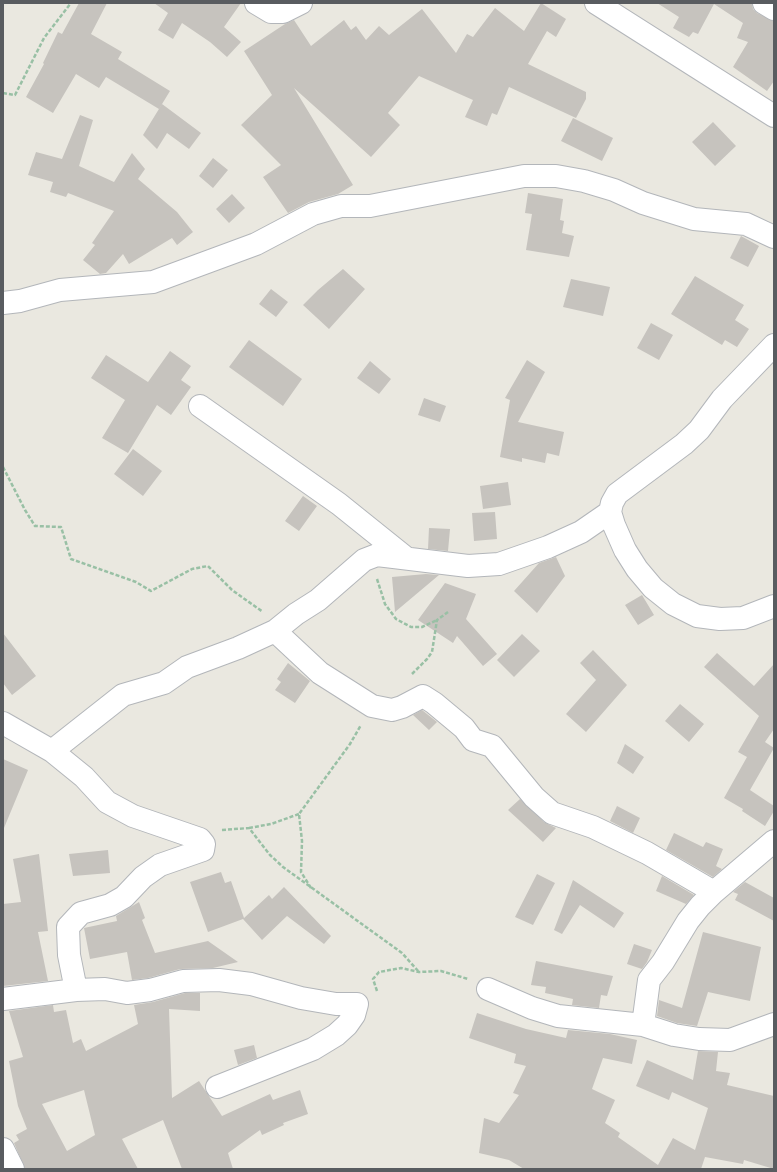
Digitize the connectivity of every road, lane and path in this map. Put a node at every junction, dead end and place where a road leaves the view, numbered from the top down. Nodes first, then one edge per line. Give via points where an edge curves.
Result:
1 (71, 3) edge
2 (256, 3) edge
3 (301, 3) edge
4 (596, 3) edge
5 (764, 3) edge
6 (774, 10) edge
7 (3, 93) edge
8 (772, 109) edge
9 (774, 237) edge
10 (3, 303) edge
11 (774, 345) edge
12 (200, 406) dead end
13 (3, 467) edge
14 (610, 512) junction
15 (406, 558) junction
16 (357, 565) junction
17 (774, 606) edge
18 (448, 612) dead end
19 (437, 620) junction
20 (276, 631) junction
21 (412, 675) dead end
22 (372, 706) junction
23 (3, 723) edge
24 (52, 751) junction
25 (299, 814) junction
26 (249, 828) junction
27 (185, 835) junction
28 (774, 841) edge
29 (311, 888) junction
30 (714, 892) junction
31 (419, 972) junction
32 (488, 989) joint
33 (76, 990) junction
34 (3, 999) edge
35 (357, 1004) junction
36 (774, 1024) edge
37 (643, 1025) junction
38 (217, 1087) dead end
39 (3, 1149) edge
40 (13, 1169) edge

1 - 7 path via 44,38 15,95
2 - 3 street via 271,12 283,12
4 - 8 street
5 - 6 street
9 - 10 street via 746,224 694,219 584,181 556,176 524,176 466,186 429,196 370,206 342,206 313,214 256,244 153,282 60,290
11 - 14 street via 722,399 699,430 617,494
12 - 15 street via 339,504
13 - 20 path via 24,510 35,526 61,527 71,559 136,582 151,591 192,569 208,566 232,590 262,611
14 - 15 street via 568,538 499,564 468,566
14 - 17 street via 624,550 637,569 653,588 673,604 697,616 720,619 743,618
15 - 16 street via 377,555
16 - 19 path via 372,573 378,581 385,604 396,619 411,627 422,627
16 - 20 street via 318,600
18 - 19 path
19 - 21 path via 432,652
20 - 22 street via 320,673
20 - 24 street via 187,667 164,683 123,695
22 - 25 path via 350,744
22 - 30 street via 392,710 423,696 464,728 473,740 492,746 534,797 552,813 593,827 647,853
23 - 24 street
24 - 27 street via 84,777 108,802 133,816
25 - 26 path via 271,824
25 - 29 path via 302,841 301,872
26 - 27 path
26 - 29 path via 270,855
27 - 33 street via 200,840 204,844 203,850 160,865 143,877 124,897 110,905 81,913 68,927 69,955
28 - 30 street
29 - 31 path via 402,953
30 - 37 street via 688,921 649,980
31 - 32 path via 441,971
31 - 35 path via 402,968 379,972 373,979 377,992
32 - 37 street via 558,1016
33 - 34 street
33 - 35 street via 105,989 127,993 183,981 219,980 251,984 300,998
35 - 38 street via 354,1015 347,1025 324,1042
36 - 37 street via 730,1040 674,1035
39 - 40 street

